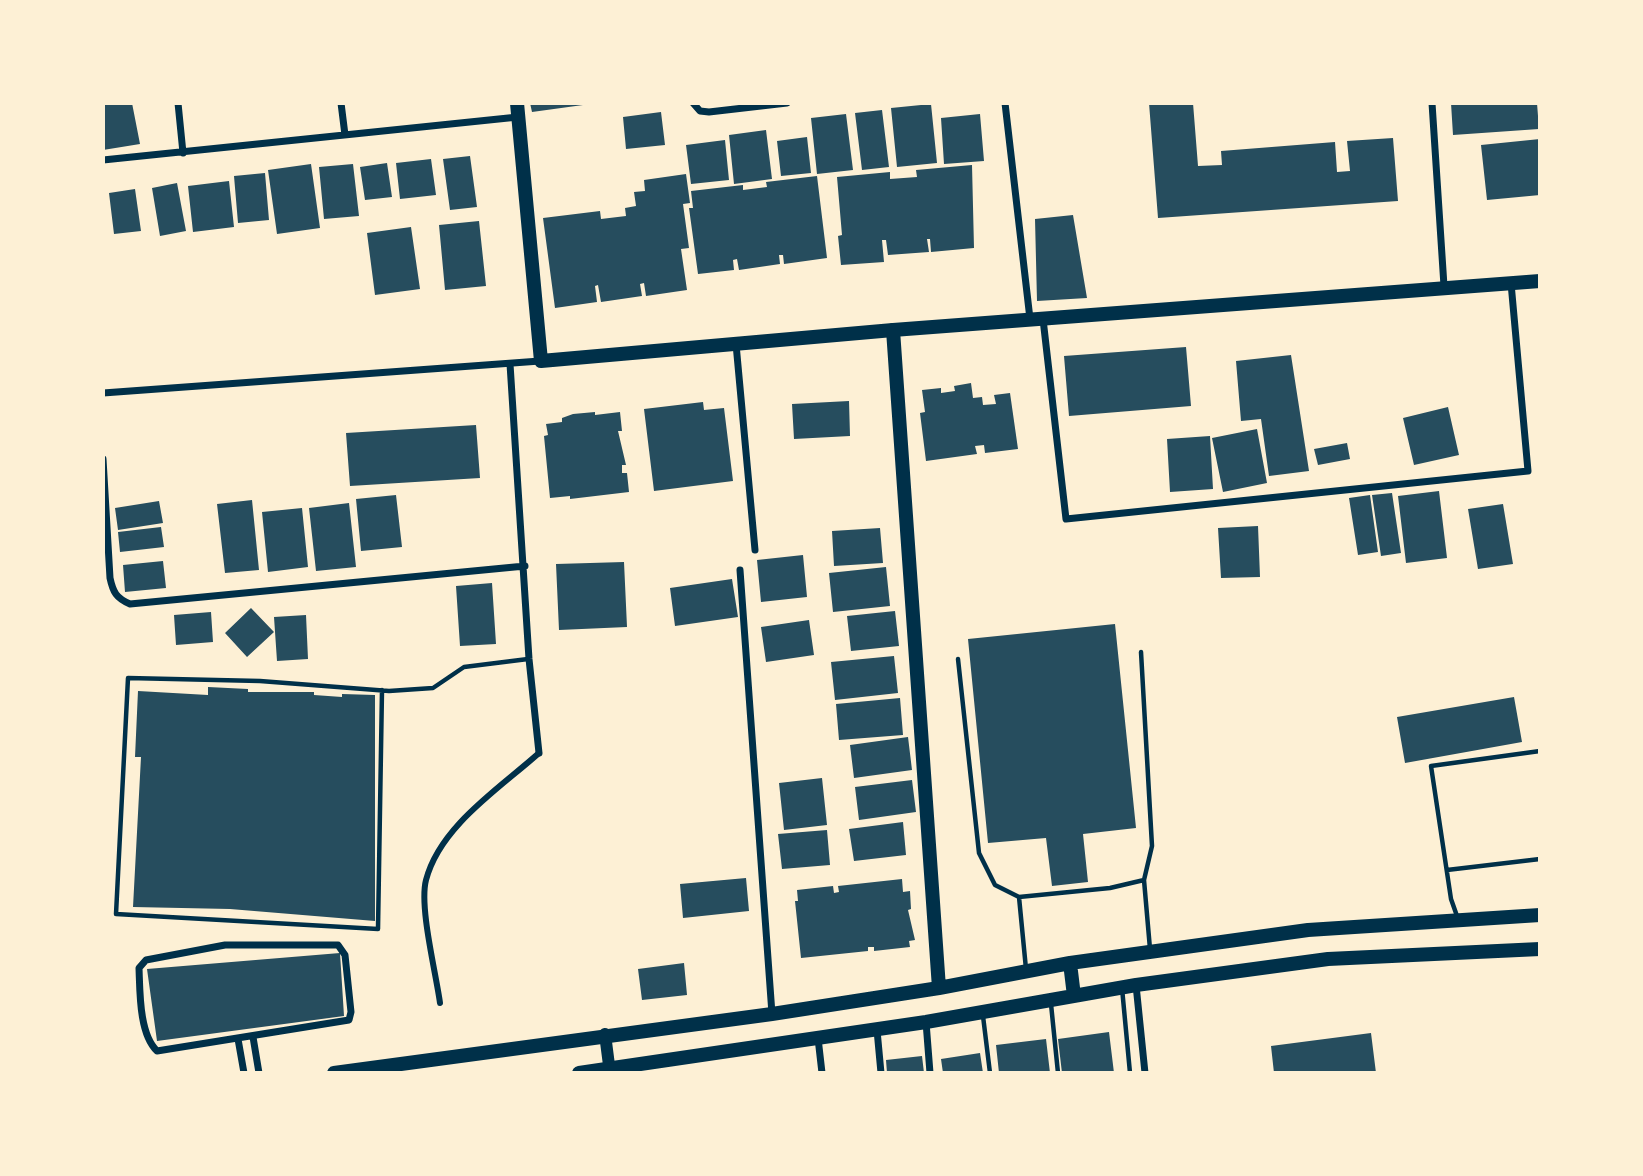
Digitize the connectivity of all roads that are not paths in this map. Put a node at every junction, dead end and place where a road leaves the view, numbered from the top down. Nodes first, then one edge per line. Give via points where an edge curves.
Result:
1 (178, 103) edge
2 (341, 103) edge
3 (787, 103) edge
4 (1005, 103) edge
5 (1432, 103) edge
6 (694, 105) edge
7 (518, 110) edge
8 (345, 135) junction
9 (183, 153) junction
10 (103, 160) edge
11 (1540, 281) edge
12 (1511, 282) junction
13 (1444, 286) junction
14 (1037, 319) junction
15 (893, 330) junction
16 (736, 343) junction
17 (541, 360) junction
18 (510, 364) junction
19 (103, 393) edge
20 (103, 459) edge
21 (755, 550) dead end
22 (525, 566) junction
23 (740, 570) dead end
24 (1141, 652) dead end
25 (529, 659) junction
26 (958, 659) dead end
27 (382, 690) junction
28 (1540, 751) edge
29 (539, 753) joint
30 (1540, 859) edge
31 (1447, 870) junction
32 (1144, 880) junction
33 (1018, 897) junction
34 (1540, 915) edge
35 (1459, 921) junction
36 (1540, 949) edge
37 (1150, 952) junction
38 (1070, 963) junction
39 (1027, 972) junction
40 (1129, 986) junction
41 (939, 988) junction
42 (1074, 996) junction
43 (1051, 1000) junction
44 (440, 1003) dead end
45 (982, 1012) junction
46 (772, 1014) junction
47 (926, 1022) junction
48 (877, 1029) junction
49 (605, 1034) junction
50 (253, 1037) junction
51 (818, 1038) junction
52 (238, 1039) junction
53 (609, 1070) edge
54 (244, 1073) edge
55 (259, 1073) edge
56 (334, 1073) edge
57 (579, 1073) edge
58 (822, 1073) edge
59 (881, 1073) edge
60 (930, 1073) edge
61 (990, 1073) edge
62 (1058, 1073) edge
63 (1130, 1073) edge
64 (1145, 1073) edge

1 - 9 street
2 - 8 street
3 - 6 street via 709,112
4 - 14 street
5 - 13 street
7 - 8 street
7 - 17 main road
8 - 9 street
9 - 10 street
11 - 12 main road
12 - 13 main road
12 - 14 street via 1528,471 1066,519
13 - 14 main road
14 - 15 main road
15 - 16 main road
15 - 41 main road
16 - 17 main road
16 - 21 street
17 - 18 street
18 - 19 street
18 - 22 street
20 - 22 street via 110,578 119,600 130,604
22 - 25 street
23 - 46 street
24 - 32 lane via 1152,846
25 - 27 lane via 464,667 433,688
25 - 29 street
26 - 33 lane via 979,853 995,885
27 - 27 lane via 128,678 116,914 378,929
28 - 31 lane via 1431,766
29 - 44 street via 466,818 440,850 426,881
30 - 31 lane
31 - 35 lane
32 - 33 lane
32 - 37 lane
33 - 39 lane
34 - 35 main road
35 - 37 main road via 1308,930
36 - 40 main road via 1328,959
37 - 38 main road
38 - 39 main road
38 - 42 main road
39 - 41 main road
40 - 42 main road
40 - 63 lane
40 - 64 street
41 - 46 main road
42 - 43 main road
43 - 45 main road
43 - 62 lane
45 - 47 main road
45 - 61 lane
46 - 49 main road
47 - 48 main road
47 - 60 street
48 - 51 main road
48 - 59 street
49 - 53 street
49 - 56 main road
50 - 52 street
50 - 52 street via 349,1020 338,945 225,945 146,960 139,968 146,1029 158,1051
50 - 55 street
51 - 53 main road
51 - 58 street
52 - 54 street
53 - 57 main road

